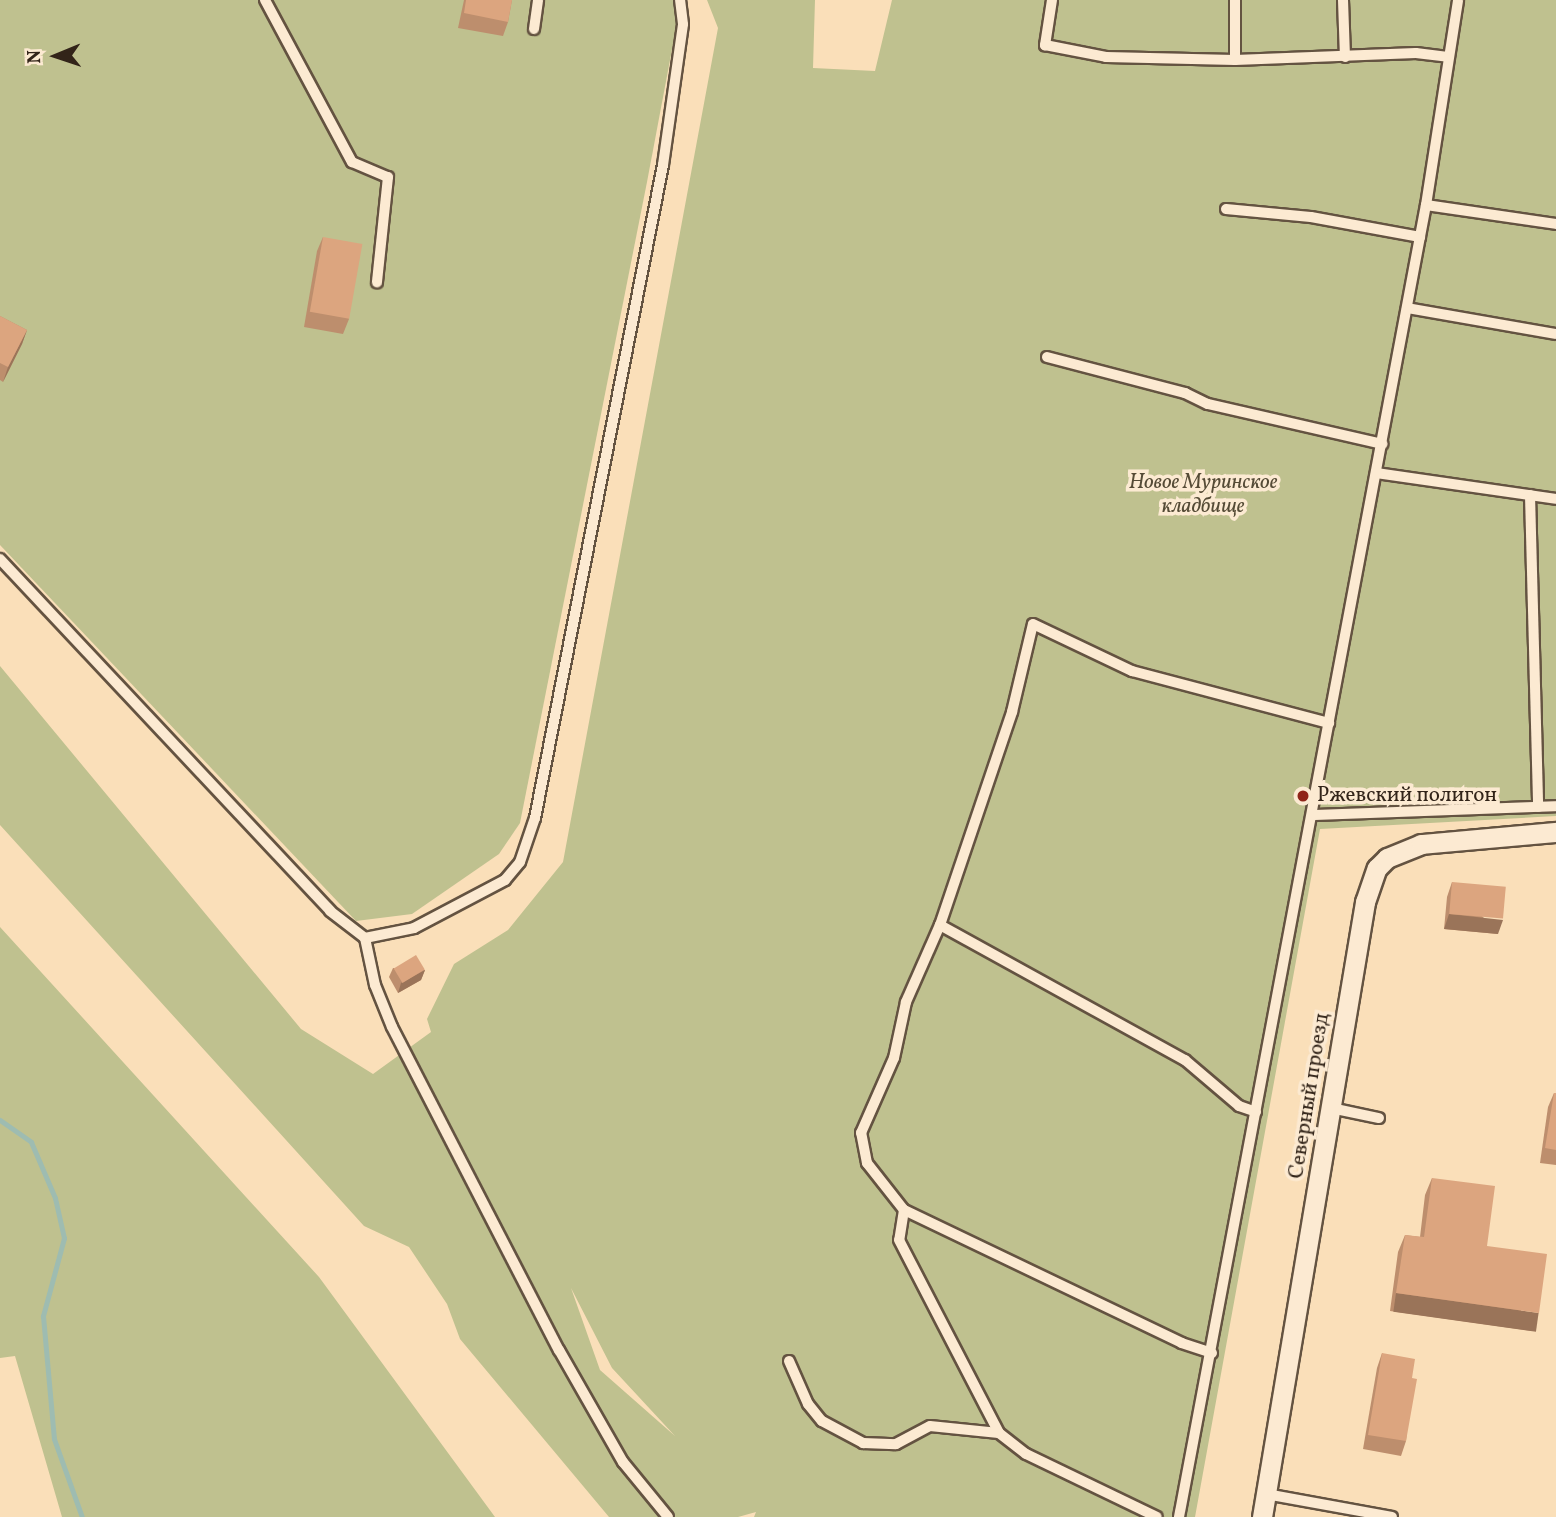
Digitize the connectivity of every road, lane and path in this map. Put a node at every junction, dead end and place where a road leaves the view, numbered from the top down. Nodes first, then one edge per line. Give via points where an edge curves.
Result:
1 (265, 0) edge
2 (538, 0) edge
3 (680, 0) edge
4 (1052, 0) edge
5 (1235, 0) edge
6 (1343, 0) edge
7 (1458, 0) edge
8 (534, 29) dead end
9 (1345, 57) junction
10 (1448, 57) junction
11 (1235, 60) junction
12 (1426, 205) junction
13 (1226, 209) dead end
14 (1556, 224) edge
15 (1420, 237) junction
16 (377, 282) dead end
17 (1407, 308) junction
18 (1556, 334) edge
19 (1046, 357) dead end
20 (1382, 444) junction
21 (1376, 473) junction
22 (1530, 495) junction
23 (1556, 499) edge
24 (0, 559) edge
25 (1329, 723) junction
26 (1556, 806) edge
27 (1538, 807) junction
28 (1313, 815) junction
29 (1556, 832) edge
30 (940, 925) junction
31 (365, 938) junction
32 (1331, 1108) junction
33 (1256, 1112) junction
34 (1379, 1118) dead end
35 (904, 1210) junction
36 (1212, 1353) junction
37 (789, 1361) dead end
38 (999, 1433) junction
39 (1266, 1494) junction
40 (668, 1517) edge
41 (1157, 1517) edge
42 (1179, 1517) edge
43 (1262, 1517) edge
44 (1392, 1517) edge

1 - 16 lane via 352,162 388,177
2 - 8 lane
3 - 31 lane via 683,24 663,165 535,818 520,862 505,880 414,928
4 - 11 lane via 1045,45 1106,57
5 - 11 lane
6 - 9 lane
7 - 10 lane
9 - 10 lane via 1416,53
9 - 11 lane
10 - 12 lane
12 - 14 lane
12 - 15 lane
13 - 15 lane via 1311,217
15 - 17 lane
17 - 18 lane
17 - 20 lane
19 - 20 lane via 1185,393 1208,404
20 - 21 lane
21 - 22 lane
21 - 25 lane
22 - 23 lane
22 - 27 lane
24 - 31 lane via 330,911
25 - 28 lane
25 - 30 lane via 1132,671 1033,624 1012,712
26 - 27 lane
27 - 28 lane
28 - 33 lane
29 - 32 street, Северный проезд via 1421,844 1387,858 1377,868 1364,902
30 - 33 lane via 1185,1060 1232,1101
30 - 35 lane via 906,1002 894,1058 861,1133 867,1163
31 - 40 lane via 374,985 393,1027 559,1350 623,1462
32 - 34 lane
32 - 39 street, Северный проезд
33 - 36 lane
35 - 36 lane via 1182,1343
35 - 38 lane via 899,1240
36 - 42 lane
37 - 38 lane via 808,1404 822,1421 863,1443 896,1444 930,1426
38 - 41 lane via 1026,1454
39 - 43 street, Северный проезд
39 - 44 lane

